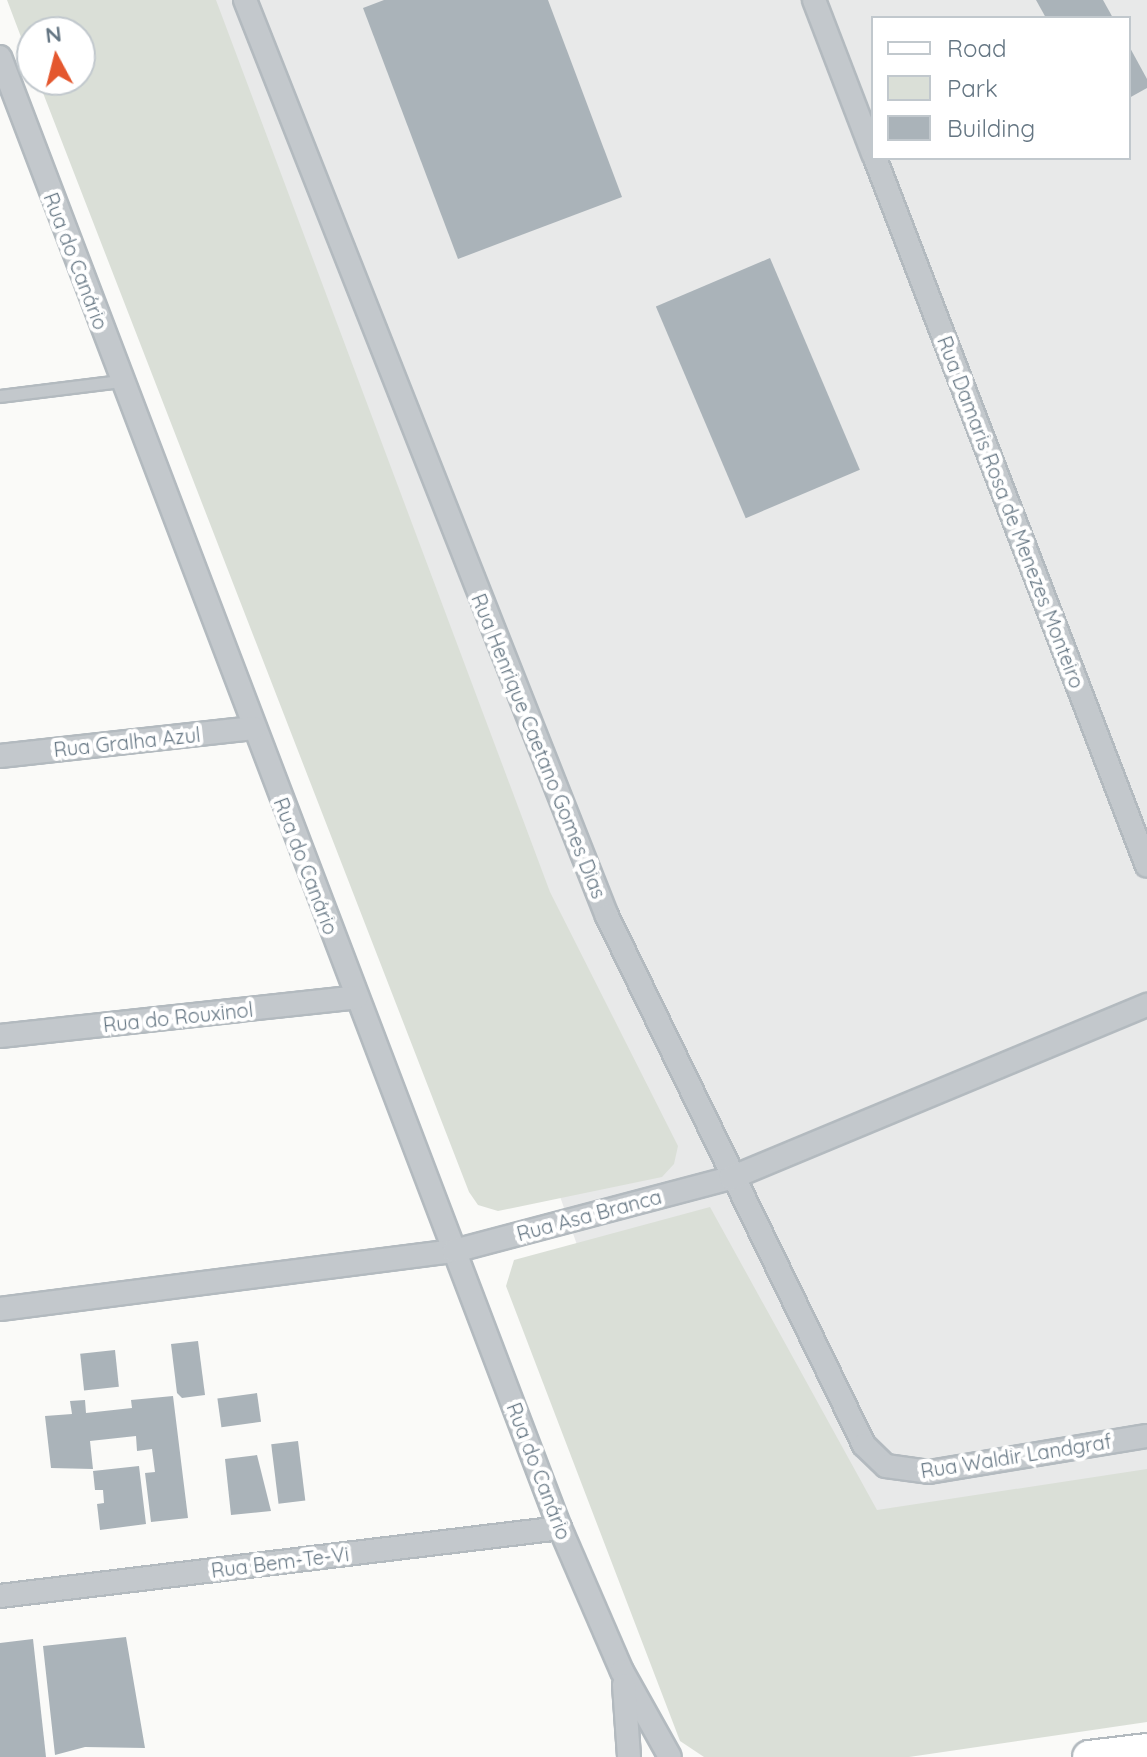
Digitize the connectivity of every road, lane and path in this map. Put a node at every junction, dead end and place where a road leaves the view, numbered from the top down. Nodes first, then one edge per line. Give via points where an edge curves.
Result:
1 (245, 0) edge
2 (814, 0) edge
3 (0, 57) edge
4 (871, 148) edge
5 (876, 160) edge
6 (121, 381) junction
7 (0, 396) edge
8 (253, 728) junction
9 (0, 756) edge
10 (1147, 866) edge
11 (357, 997) junction
12 (1147, 1005) edge
13 (0, 1036) edge
14 (731, 1178) junction
15 (454, 1251) junction
16 (0, 1309) edge
17 (1147, 1436) edge
18 (886, 1466) joint
19 (560, 1528) junction
20 (0, 1596) edge
21 (622, 1671) junction
22 (1147, 1750) edge
23 (629, 1757) edge
24 (670, 1757) edge
25 (1089, 1757) edge

1 - 14 street, Rua Henrique Caetano Gomes Dias via 607,916
2 - 4 street, Rua Damaris Rosa de Menezes Monteiro
3 - 6 street, Rua do Canário
5 - 10 street, Rua Damaris Rosa de Menezes Monteiro
6 - 7 lane
6 - 8 street, Rua do Canário
8 - 9 street, Rua Gralha Azul
8 - 11 street, Rua do Canário
11 - 13 street, Rua do Rouxinol
11 - 15 street, Rua do Canário
12 - 14 street, Rua Asa Branca
14 - 15 street, Rua Asa Branca
14 - 18 street, Rua Henrique Caetano Gomes Dias via 864,1445
15 - 16 street, Rua Asa Branca
15 - 19 street, Rua do Canário
17 - 18 street, Rua Waldir Landgraf via 929,1472
19 - 20 street, Rua Bem-Te-Vi
19 - 21 street, Rua do Canário
21 - 23 street
21 - 24 street
22 - 25 main road

